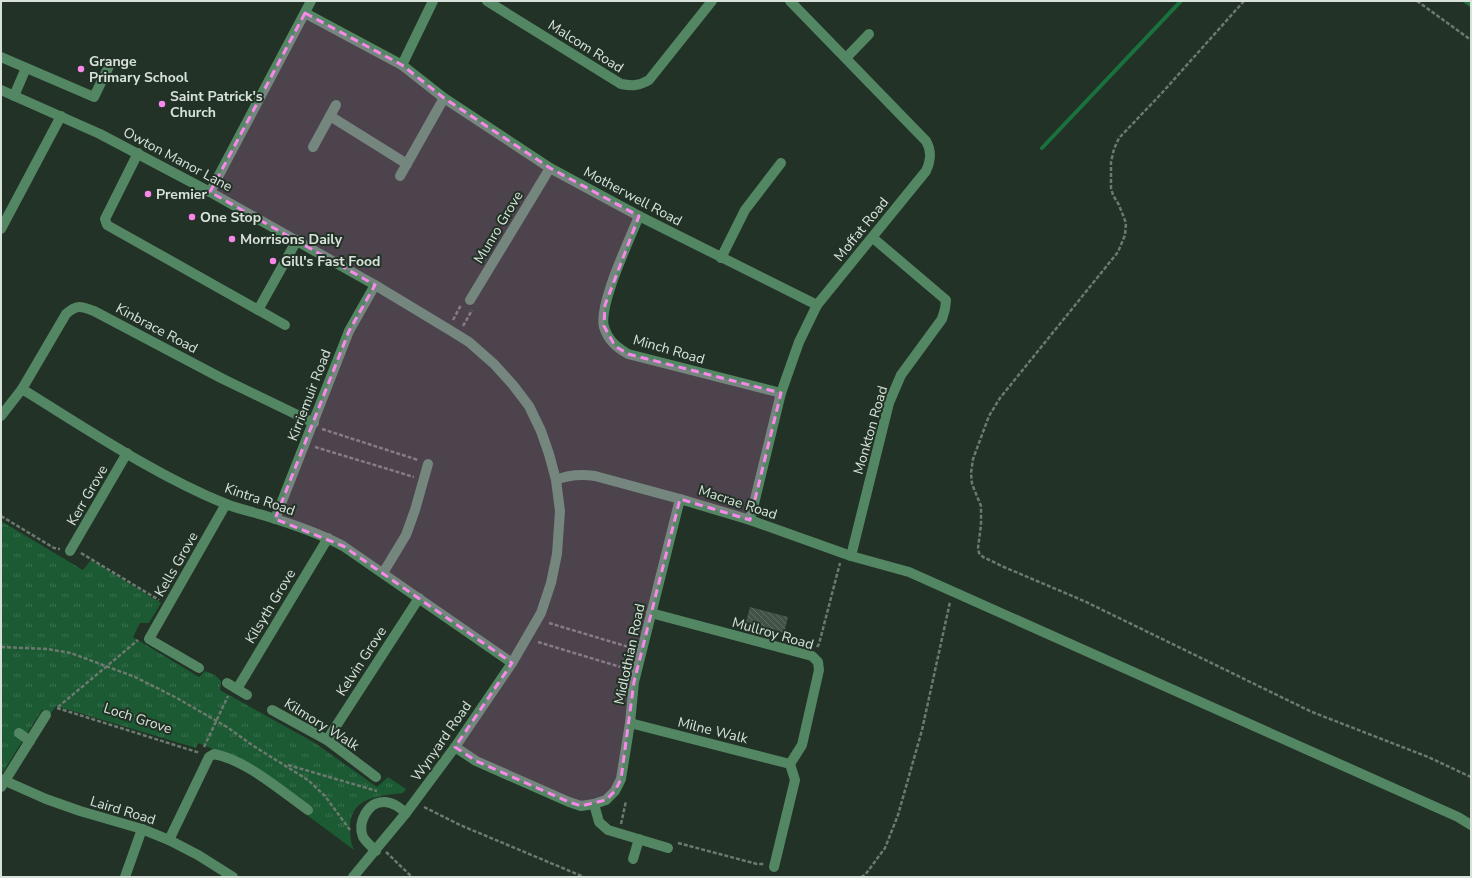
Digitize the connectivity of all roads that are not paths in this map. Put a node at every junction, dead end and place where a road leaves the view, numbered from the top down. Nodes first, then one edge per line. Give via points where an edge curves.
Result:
1 (311, 1) edge
2 (433, 1) edge
3 (487, 1) edge
4 (712, 1) edge
5 (790, 1) edge
6 (305, 13) junction
7 (869, 34) dead end
8 (1, 57) edge
9 (846, 58) junction
10 (110, 64) dead end
11 (402, 65) junction
12 (26, 68) junction
13 (1, 90) edge
14 (14, 96) junction
15 (444, 98) junction
16 (336, 105) dead end
17 (61, 116) junction
18 (330, 116) junction
19 (313, 147) dead end
20 (138, 153) junction
21 (781, 163) dead end
22 (407, 164) junction
23 (550, 168) junction
24 (400, 176) dead end
25 (210, 192) junction
26 (639, 216) junction
27 (1, 229) edge
28 (872, 238) junction
29 (297, 240) junction
30 (721, 258) junction
31 (375, 285) junction
32 (470, 300) road end
33 (817, 305) junction
34 (258, 310) junction
35 (285, 325) dead end
36 (22, 389) junction
37 (781, 393) junction
38 (1, 416) edge
39 (313, 424) junction
40 (127, 453) junction
41 (428, 464) road end
42 (556, 480) junction
43 (680, 499) junction
44 (226, 504) junction
45 (275, 519) junction
46 (750, 520) junction
47 (328, 538) junction
48 (71, 550) road end
49 (847, 555) junction
50 (383, 573) junction
51 (419, 598) junction
52 (541, 613) joint
53 (651, 613) junction
54 (512, 663) junction
55 (199, 668) dead end
56 (247, 695) dead end
57 (272, 710) dead end
58 (46, 715) dead end
59 (630, 723) junction
60 (19, 733) dead end
61 (327, 740) junction
62 (30, 741) junction
63 (455, 747) junction
64 (790, 764) junction
65 (376, 776) dead end
66 (2, 782) edge
67 (594, 804) junction
68 (308, 810) dead end
69 (406, 813) junction
70 (1471, 825) edge
71 (142, 829) junction
72 (638, 839) junction
73 (170, 840) junction
74 (671, 845) road end
75 (378, 849) junction
76 (633, 859) dead end
77 (774, 866) road end
78 (125, 877) edge
79 (233, 877) edge
80 (353, 877) edge

1 - 6 street
2 - 11 street
3 - 4 street, Malcom Road via 621,84 632,86 649,80
5 - 9 street, Moffat Road
6 - 11 street, Motherwell Road
6 - 25 street
7 - 9 street
8 - 12 street
9 - 28 street, Moffat Road via 930,148 930,164 926,171
10 - 12 street via 94,97
11 - 15 street, Motherwell Road
12 - 14 street
13 - 14 street, Owton Manor Lane
14 - 17 street, Owton Manor Lane
15 - 22 street
15 - 23 street, Motherwell Road
16 - 18 street
17 - 20 street, Owton Manor Lane
17 - 27 street
18 - 19 street
18 - 22 street
20 - 25 street, Owton Manor Lane
20 - 34 street via 105,219 107,225
21 - 30 street via 745,210
22 - 24 street
23 - 26 street, Motherwell Road
23 - 32 street, Munro Grove
25 - 29 street, Owton Manor Lane
26 - 30 street, Motherwell Road
26 - 37 street, Minch Road via 605,305 604,326 615,346 628,354
28 - 33 street, Moffat Road
28 - 49 street, Monkton Road via 946,300 942,318 901,375 890,403
29 - 31 street, Owton Manor Lane
29 - 34 street
30 - 33 street, Motherwell Road
31 - 39 street, Kirriemuir Road via 349,330
31 - 42 street, Owton Manor Lane via 469,342 494,364 529,406 541,431
33 - 37 street, Moffat Road
34 - 35 street
36 - 38 street
36 - 39 street, Kinbrace Road via 66,314 73,308 82,307
36 - 40 street, Kintra Road
37 - 46 street, Moffat Road
39 - 45 street, Kirriemuir Road
40 - 44 street, Kintra Road
40 - 48 street, Kerr Grove
41 - 50 street via 406,535
42 - 43 street, Macrae Road via 590,475
42 - 52 street, Owton Manor Lane via 560,512 557,554
43 - 46 street, Macrae Road
43 - 53 street, Midlothian Road
44 - 45 street, Kintra Road
44 - 55 street, Kells Grove via 168,606 146,637
45 - 47 street, Kintra Road
46 - 49 street, Macrae Road
47 - 50 street, Kintra Road
47 - 56 street, Kilsyth Grove via 232,686
49 - 70 street, Macrae Road via 909,572
50 - 51 street, Kintra Road
51 - 54 street, Kintra Road
51 - 61 street, Kelvin Grove
52 - 54 street, Wynyard Road
53 - 59 street, Midlothian Road via 634,682
53 - 64 street, Mullroy Road via 812,656 818,662 819,670 802,746
54 - 63 street, Wynyard Road
57 - 61 street, Kilmory Walk
58 - 62 street
59 - 64 street, Milne Walk
59 - 67 street, Midlothian Road via 621,779 615,791 606,800
60 - 62 street
61 - 65 street, Kilmory Walk
62 - 66 street
63 - 67 street, Midlothian Road via 476,761 569,802 581,806
63 - 69 street, Wynyard Road
64 - 77 street via 795,780
66 - 71 street, Laird Road via 80,811
67 - 72 street via 603,827
68 - 73 street via 284,786 224,756 205,755
69 - 75 street, Wynyard Road
69 - 75 street via 385,801 375,803 367,813 361,822 361,830 364,838
71 - 73 street, Laird Road
71 - 78 street
72 - 74 street
72 - 76 street
73 - 79 street, Laird Road via 198,854
75 - 80 street, Wynyard Road

